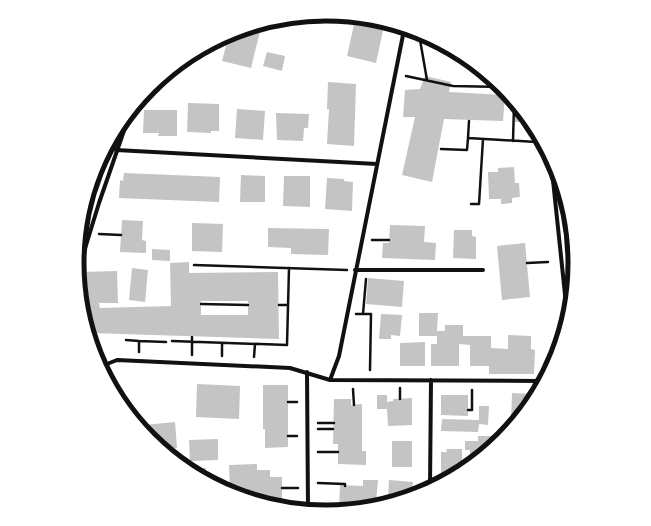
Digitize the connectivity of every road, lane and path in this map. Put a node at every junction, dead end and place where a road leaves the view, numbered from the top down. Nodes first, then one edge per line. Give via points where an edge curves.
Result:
1 (403, 34) edge
2 (420, 40) edge
3 (406, 76) dead end
4 (427, 80) junction
5 (491, 87) edge
6 (514, 112) edge
7 (469, 121) dead end
8 (124, 129) edge
9 (468, 138) junction
10 (483, 139) junction
11 (513, 141) junction
12 (535, 142) edge
13 (441, 149) dead end
14 (116, 150) junction
15 (377, 164) junction
16 (553, 180) edge
17 (471, 204) dead end
18 (95, 234) dead end
19 (121, 235) dead end
20 (368, 240) dead end
21 (389, 240) dead end
22 (84, 251) edge
23 (548, 262) dead end
24 (527, 263) dead end
25 (194, 265) dead end
26 (289, 268) junction
27 (356, 270) junction
28 (483, 270) dead end
29 (374, 277) dead end
30 (565, 295) edge
31 (201, 304) dead end
32 (248, 305) dead end
33 (279, 305) dead end
34 (288, 305) junction
35 (347, 314) junction
36 (363, 314) junction
37 (192, 337) dead end
38 (126, 340) dead end
39 (139, 341) junction
40 (172, 341) dead end
41 (166, 342) dead end
42 (192, 342) junction
43 (222, 343) junction
44 (254, 344) junction
45 (138, 361) junction
46 (192, 363) junction
47 (105, 364) edge
48 (221, 365) junction
49 (254, 366) junction
50 (364, 370) dead end
51 (307, 372) junction
52 (330, 380) junction
53 (431, 380) junction
54 (537, 381) edge
55 (400, 388) dead end
56 (353, 389) dead end
57 (472, 390) dead end
58 (400, 399) dead end
59 (288, 402) dead end
60 (297, 402) dead end
61 (354, 404) dead end
62 (468, 410) dead end
63 (318, 423) dead end
64 (334, 423) dead end
65 (318, 429) dead end
66 (334, 429) dead end
67 (288, 436) dead end
68 (297, 436) dead end
69 (318, 452) dead end
70 (338, 452) dead end
71 (430, 481) edge
72 (318, 483) dead end
73 (345, 486) dead end
74 (282, 488) dead end
75 (298, 488) dead end
76 (308, 504) edge

1 - 15 street
2 - 4 path
3 - 4 path
4 - 5 path via 453,86
6 - 11 path
7 - 9 path
8 - 14 street
9 - 10 path
9 - 13 path via 468,150
10 - 11 path
10 - 17 path via 479,204
11 - 12 path
14 - 15 street
14 - 22 street
15 - 27 street
16 - 30 street
18 - 19 path
20 - 21 path
23 - 24 path
25 - 26 path
26 - 27 path
26 - 34 path
27 - 28 street
27 - 35 street
29 - 36 path via 366,276
31 - 32 path
33 - 34 path
34 - 44 path via 287,345
35 - 36 path
35 - 52 street via 339,356
36 - 50 path via 371,314 372,370
37 - 42 path
38 - 39 path
39 - 41 path
39 - 45 path
40 - 42 path
42 - 43 path
42 - 46 path
43 - 44 path
43 - 48 path
44 - 49 path
45 - 46 street
45 - 47 street via 117,360
46 - 48 street
48 - 49 street
49 - 51 street via 290,368
51 - 52 street
51 - 76 street
52 - 53 street
53 - 54 street
53 - 71 street
55 - 58 path
56 - 61 path
57 - 62 path via 472,410
59 - 60 path
63 - 64 path
65 - 66 path
67 - 68 path
69 - 70 path
72 - 73 path
74 - 75 path

